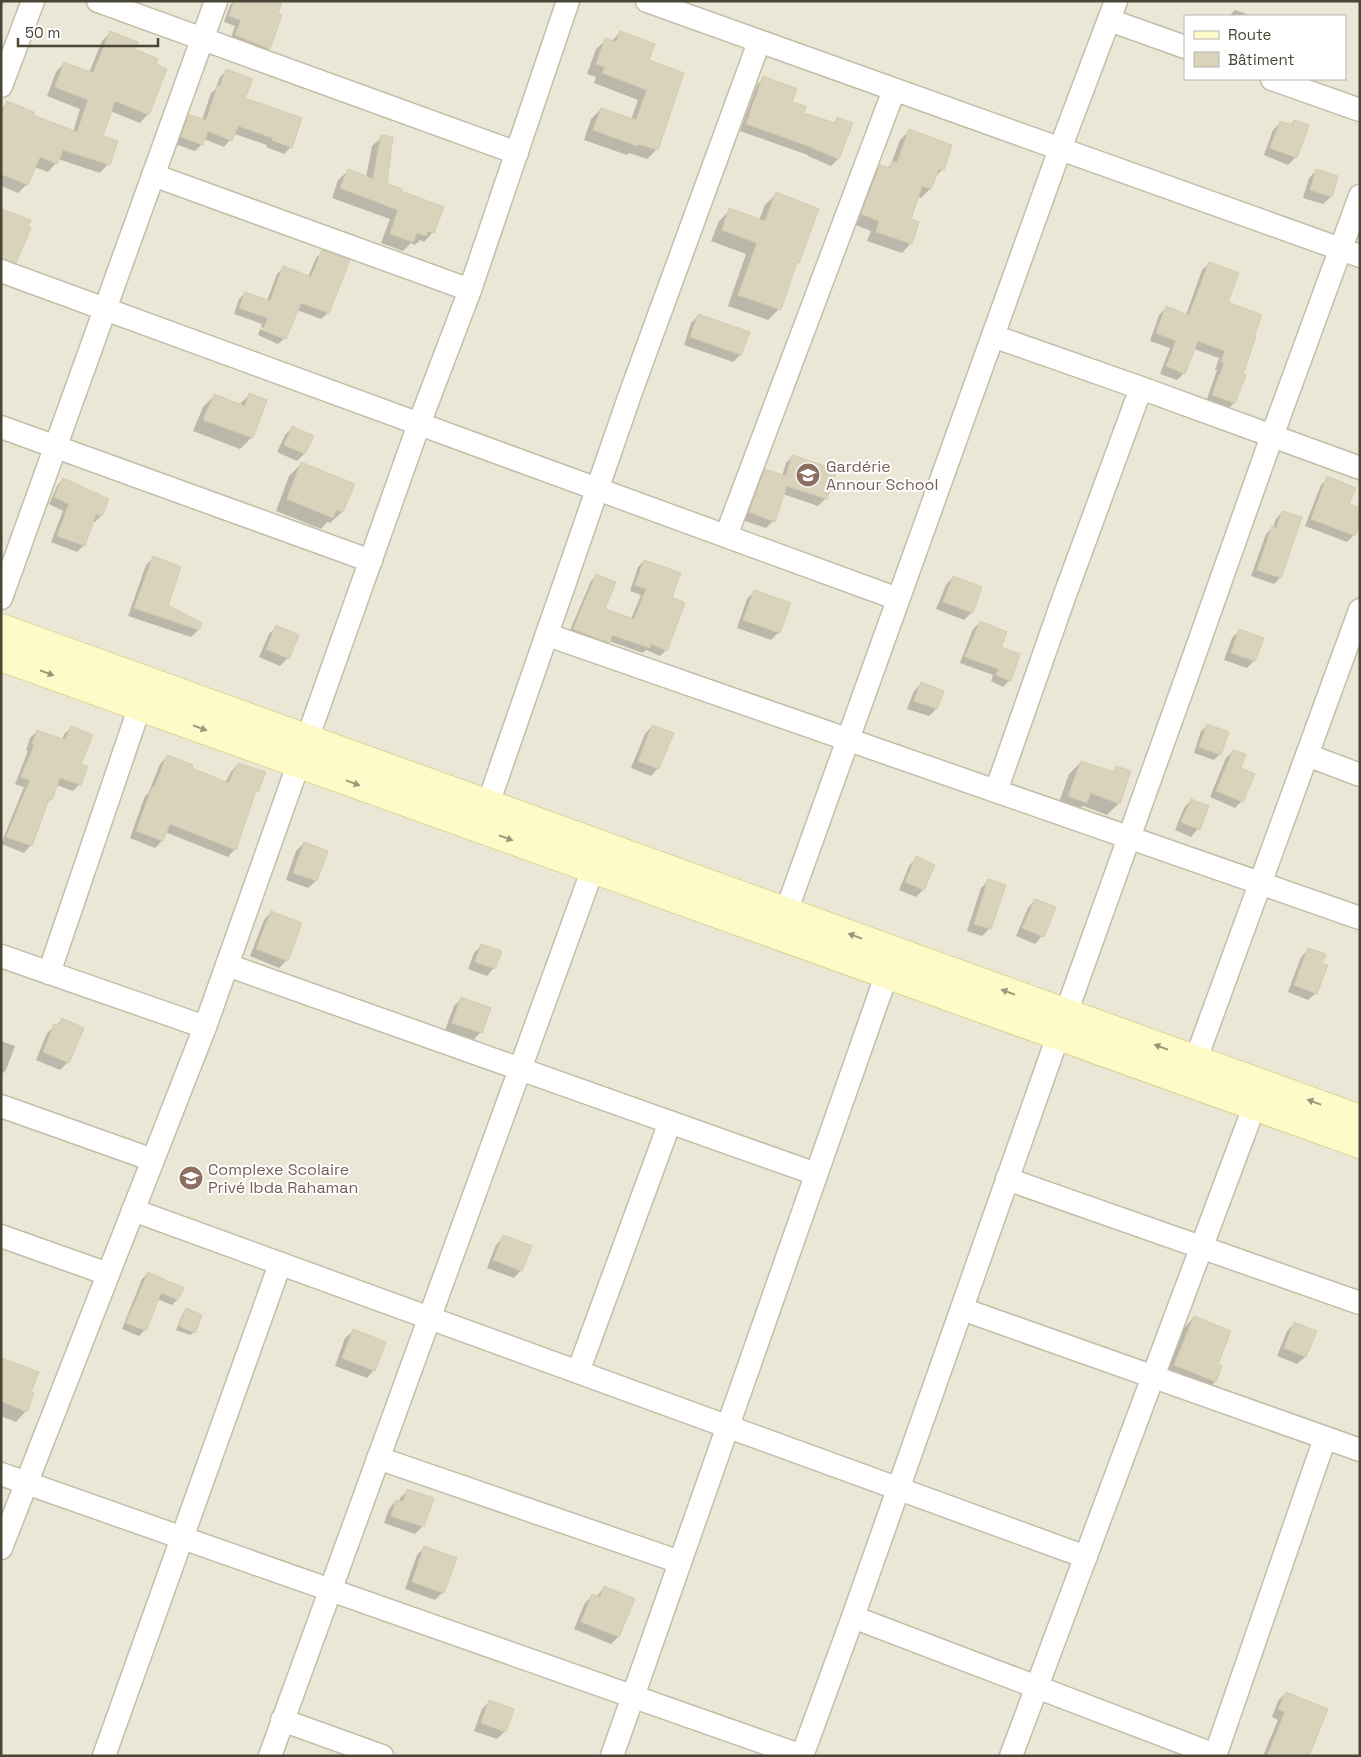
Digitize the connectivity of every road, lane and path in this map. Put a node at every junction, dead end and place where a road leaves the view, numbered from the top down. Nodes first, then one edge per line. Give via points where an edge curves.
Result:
1 (33, 1) edge
2 (98, 1) edge
3 (216, 1) edge
4 (568, 1) edge
5 (647, 1) edge
6 (1113, 11) edge
7 (202, 39) junction
8 (759, 42) junction
9 (1184, 46) edge
10 (1275, 80) edge
11 (1, 86) edge
12 (894, 90) junction
13 (1360, 110) edge
14 (1060, 149) junction
15 (517, 153) junction
16 (153, 175) junction
17 (1360, 196) edge
18 (1350, 253) edge
19 (1, 271) edge
20 (470, 290) junction
21 (105, 309) junction
22 (993, 336) junction
23 (1141, 388) junction
24 (420, 424) junction
25 (1, 427) edge
26 (1272, 436) junction
27 (56, 446) junction
28 (1360, 468) edge
29 (598, 489) junction
30 (726, 536) junction
31 (371, 561) junction
32 (1, 598) edge
33 (898, 599) junction
34 (1360, 610) edge
35 (1, 628) edge
36 (548, 635) junction
37 (1, 657) edge
38 (148, 681) junction
39 (140, 706) junction
40 (849, 740) junction
41 (303, 751) junction
42 (1307, 754) junction
43 (1360, 775) edge
44 (996, 791) junction
45 (488, 804) junction
46 (1129, 837) junction
47 (597, 857) junction
48 (1261, 883) junction
49 (786, 912) junction
50 (1360, 918) edge
51 (1, 956) edge
52 (891, 962) junction
53 (227, 965) junction
54 (50, 973) junction
55 (1062, 1024) junction
56 (204, 1027) junction
57 (1196, 1059) junction
58 (520, 1069) junction
59 (1258, 1095) junction
60 (1, 1106) edge
61 (1358, 1112) edge
62 (670, 1122) junction
63 (1360, 1144) edge
64 (153, 1160) junction
65 (816, 1174) junction
66 (1007, 1179) junction
67 (133, 1210) junction
68 (1, 1236) edge
69 (1201, 1247) junction
70 (280, 1264) junction
71 (108, 1274) junction
72 (1360, 1303) edge
73 (962, 1309) junction
74 (429, 1318) junction
75 (578, 1372) junction
76 (1153, 1377) junction
77 (728, 1426) junction
78 (1324, 1438) junction
79 (1360, 1450) edge
80 (378, 1458) junction
81 (1, 1474) edge
82 (27, 1483) junction
83 (898, 1488) junction
84 (182, 1537) junction
85 (1, 1548) edge
86 (1086, 1557) junction
87 (680, 1562) junction
88 (330, 1590) junction
89 (853, 1617) junction
90 (1037, 1687) junction
91 (633, 1696) junction
92 (282, 1720) junction
93 (1215, 1755) edge
94 (104, 1756) edge
95 (270, 1756) edge
96 (382, 1756) edge
97 (612, 1756) edge
98 (1011, 1756) edge

1 - 11 street
2 - 7 street
3 - 7 street
4 - 15 street
5 - 8 street
6 - 9 street
6 - 14 street
7 - 15 street
7 - 16 street
8 - 12 street
8 - 29 street
10 - 13 street
12 - 14 street
12 - 30 street
14 - 18 street
14 - 22 street
15 - 20 street
16 - 20 street
16 - 21 street
17 - 18 street
18 - 26 street
19 - 21 street
20 - 24 street
21 - 24 street
21 - 27 street
22 - 23 street
22 - 33 street
23 - 26 street
23 - 44 street
24 - 29 street
24 - 31 street
25 - 27 street
26 - 28 street
26 - 46 street
27 - 31 street
27 - 32 street
29 - 30 street
29 - 36 street
30 - 33 street
31 - 41 street
33 - 40 street
34 - 42 street
35 - 38 street
36 - 40 street
36 - 45 street
37 -> 39 street
38 - 39 street
38 - 41 street
39 -> 41 street
39 - 54 street
40 - 44 street
40 - 49 street
41 - 45 street
41 -> 47 street
41 - 53 street
42 - 43 street
42 - 48 street
44 - 46 street
45 - 47 street
46 - 48 street
46 - 55 street
47 - 49 street
47 - 52 street
47 - 58 street
48 - 50 street
48 - 57 street
52 -> 49 street
51 - 54 street
52 - 55 street
52 - 65 street
53 - 56 street
53 - 58 street
54 - 56 street
57 -> 55 street
55 - 59 street
55 - 66 street
56 - 64 street
57 - 59 street
58 - 62 street
58 - 74 street
61 -> 59 street
59 - 63 street
59 - 69 street
60 - 64 street
62 - 65 street
62 - 75 street
64 - 67 street
65 - 77 street
66 - 69 street
66 - 73 street
67 - 70 street
67 - 71 street
68 - 71 street
69 - 72 street
69 - 76 street
70 - 74 street
70 - 84 street
71 - 82 street
73 - 76 street
73 - 83 street
74 - 75 street
74 - 80 street
75 - 77 street
76 - 78 street
76 - 86 street
77 - 83 street
77 - 87 street
78 - 79 street
78 - 93 street
80 - 87 street
80 - 88 street
81 - 82 street
82 - 84 street
82 - 85 street
83 - 86 street
83 - 89 street
84 - 88 street
84 - 94 street
86 - 90 street
87 - 91 street
88 - 91 street
88 - 92 street
89 - 90 street
89 - 91 street via 802,1756
90 - 93 street
90 - 98 street
91 - 97 street
92 - 95 street
92 - 96 street

